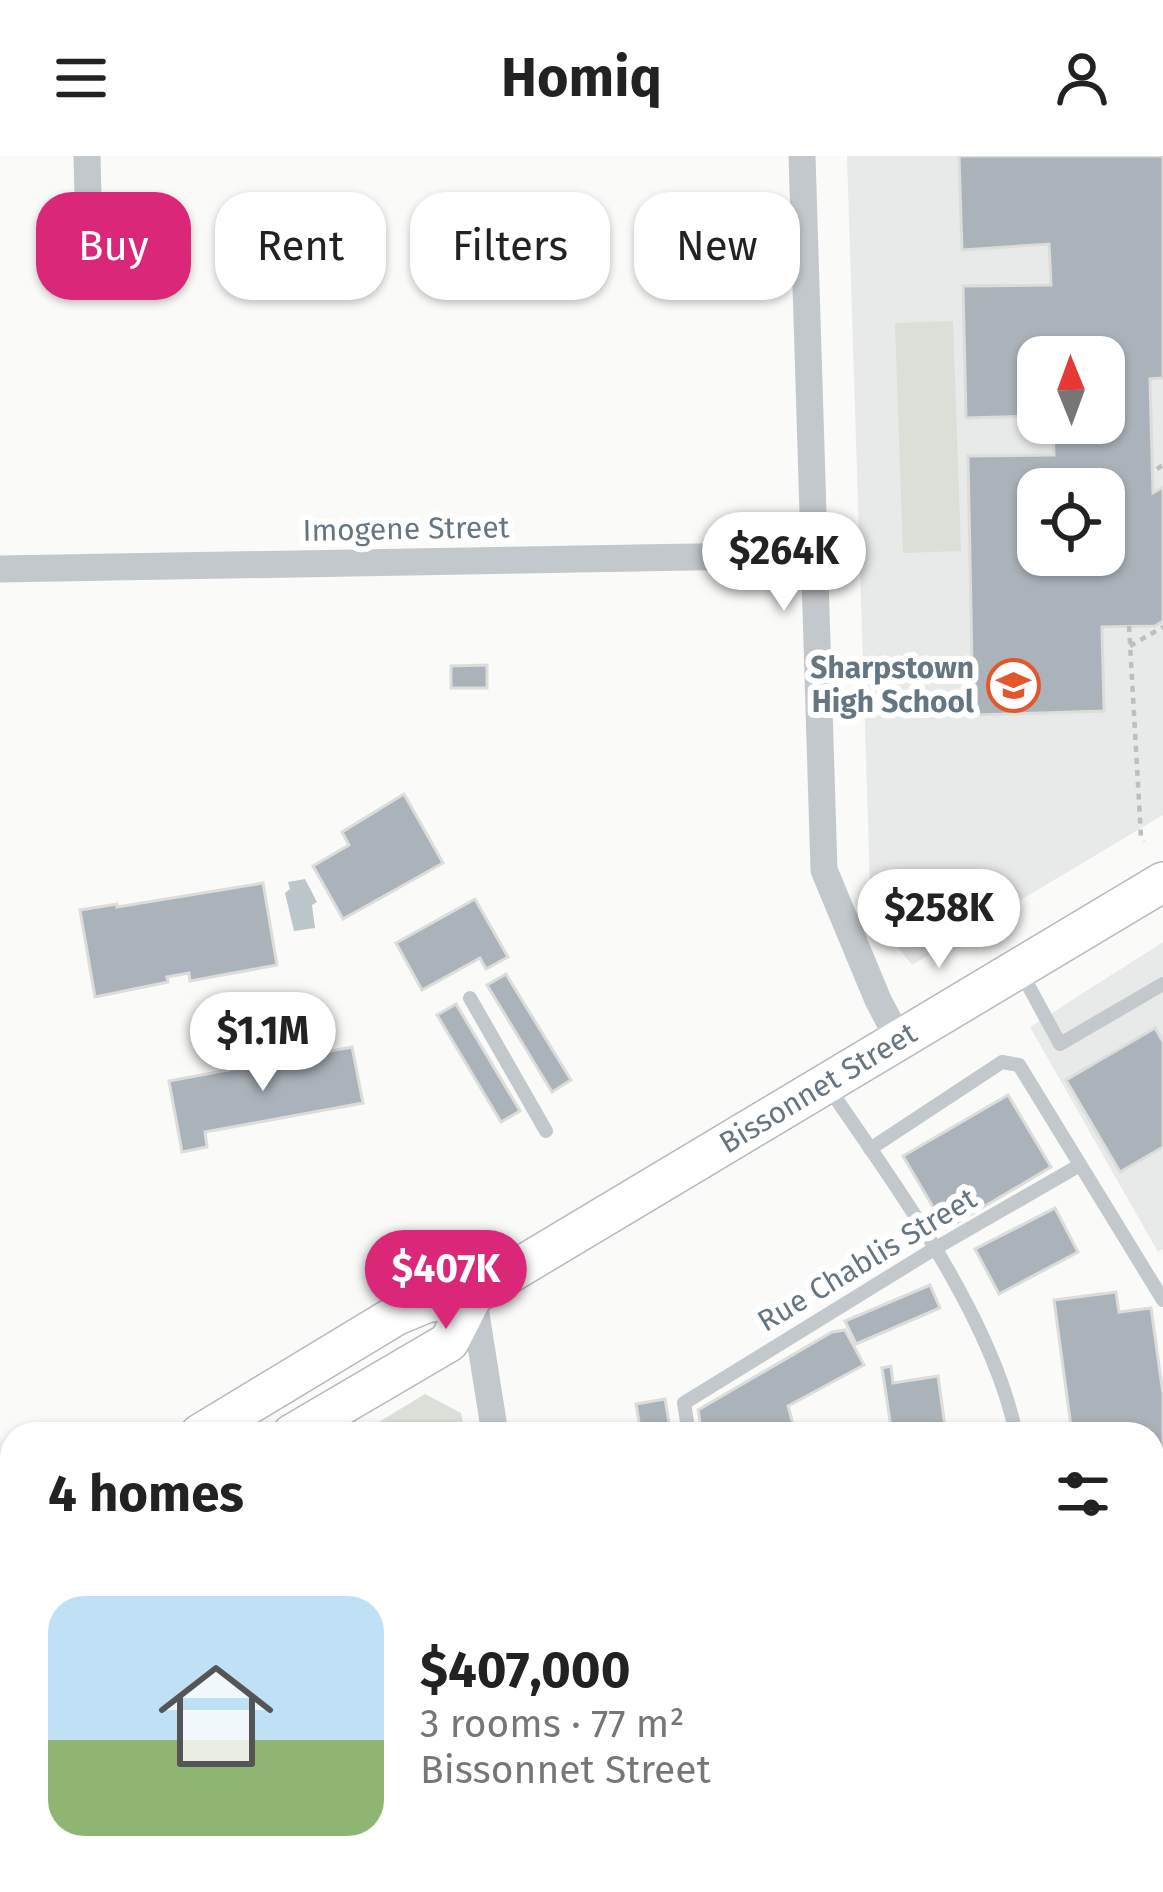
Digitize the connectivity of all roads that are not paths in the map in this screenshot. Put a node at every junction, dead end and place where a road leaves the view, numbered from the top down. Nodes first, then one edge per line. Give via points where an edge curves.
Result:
1 (87, 156) edge
2 (802, 156) edge
3 (88, 192) edge
4 (814, 555) junction
5 (0, 569) edge
6 (1156, 892) edge
7 (1018, 968) junction
8 (1163, 984) edge
9 (470, 998) dead end
10 (898, 1040) junction
11 (825, 1083) junction
12 (546, 1131) dead end
13 (870, 1149) junction
14 (1080, 1165) junction
15 (934, 1249) junction
16 (473, 1295) junction
17 (1163, 1300) edge
18 (220, 1422) edge
19 (312, 1422) edge
20 (493, 1422) edge
21 (687, 1422) edge
22 (1013, 1422) edge

1 - 3 street
2 - 4 street
4 - 5 street, Imogene Street
4 - 10 street via 824,870
6 - 7 main road, Bissonnet Street
7 - 8 lane via 1060,1043
7 - 10 main road, Bissonnet Street
9 - 12 lane
10 - 11 main road, Bissonnet Street
11 - 13 lane
11 - 16 main road, Bissonnet Street
13 - 14 lane via 1002,1062 1019,1065
13 - 15 lane
14 - 15 lane, Rue Chablis Street
14 - 17 lane
15 - 21 lane, Rue Chablis Street via 684,1403
15 - 22 lane via 986,1342
16 - 18 main road, Bissonnet Street via 395,1316
16 - 19 main road, Bissonnet Street via 449,1342
16 - 20 street

